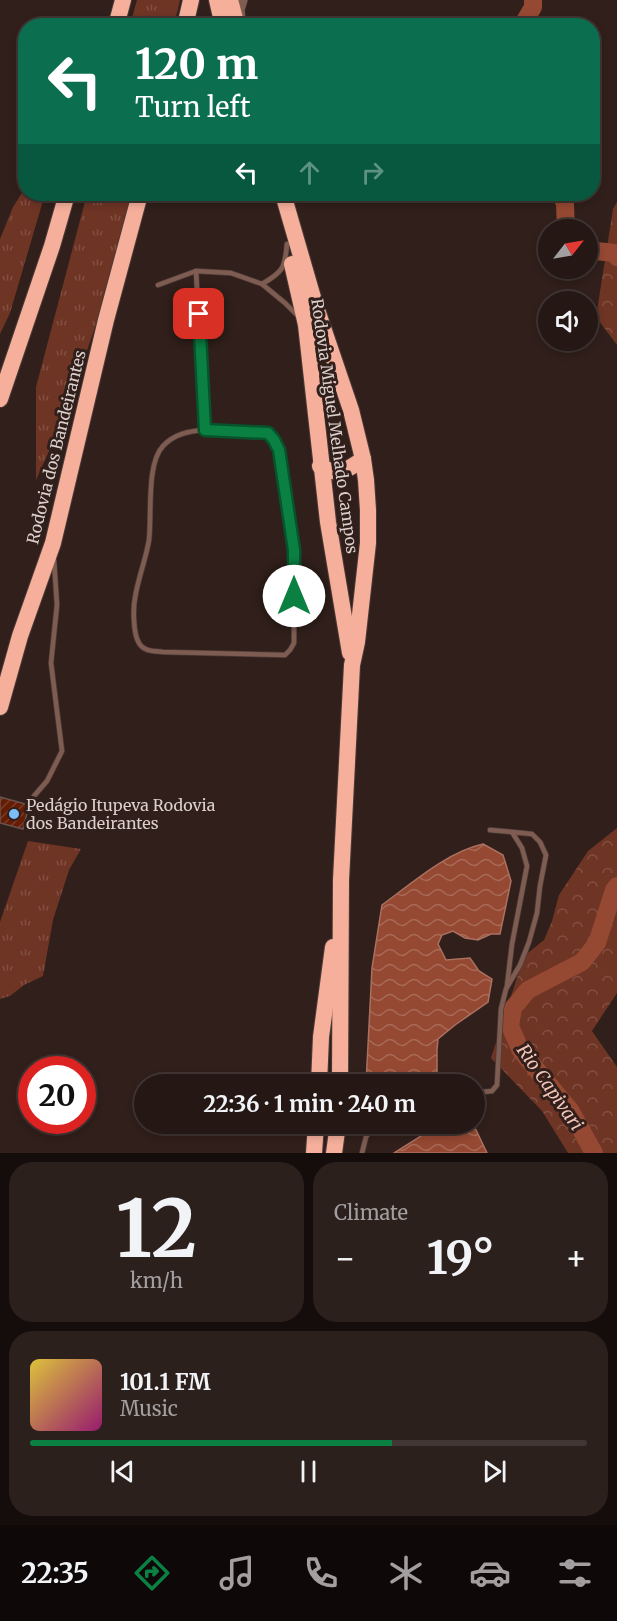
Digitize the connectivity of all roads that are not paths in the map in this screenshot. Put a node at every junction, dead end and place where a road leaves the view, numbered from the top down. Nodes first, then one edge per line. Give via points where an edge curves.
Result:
1 (123, 0) edge
2 (191, 0) edge
3 (217, 0) edge
4 (230, 0) edge
5 (243, 0) edge
6 (118, 18) edge
7 (187, 18) edge
8 (221, 18) edge
9 (237, 18) edge
10 (240, 18) edge
11 (65, 201) edge
12 (138, 201) edge
13 (274, 201) edge
14 (285, 201) edge
15 (287, 244) junction
16 (196, 271) junction
17 (262, 284) junction
18 (158, 285) dead end
19 (306, 325) junction
20 (0, 399) edge
21 (205, 430) junction
22 (363, 459) junction
23 (320, 466) junction
24 (53, 543) junction
25 (352, 665) junction
26 (0, 707) edge
27 (34, 796) dead end
28 (490, 830) dead end
29 (512, 832) junction
30 (341, 880) junction
31 (506, 989) junction
32 (319, 1074) edge
33 (340, 1074) edge
34 (485, 1092) edge
35 (315, 1134) edge
36 (337, 1134) edge
37 (368, 1134) edge
38 (314, 1153) edge
39 (334, 1153) edge
40 (362, 1153) edge

1 - 6 highway
2 - 7 highway
3 - 8 highway
4 - 9 highway
5 - 10 street
11 - 20 highway
12 - 24 highway, Rodovia dos Bandeirantes
13 - 15 highway, Rodovia Miguel Melhado Campos
14 - 22 highway, Rodovia Miguel Melhado Campos
15 - 17 lane via 283,268
15 - 19 highway, Rodovia Miguel Melhado Campos
16 - 17 lane via 231,273
16 - 18 lane
16 - 21 lane
17 - 19 lane
19 - 23 highway, Rodovia Miguel Melhado Campos
21 - 21 lane via 268,433 279,450 294,550 294,643 285,655 147,650 138,643 135,599 148,540 154,463 162,447 173,438 188,431
22 - 23 highway via 337,472
22 - 25 highway, Rodovia Miguel Melhado Campos via 368,543
23 - 25 highway, Rodovia Miguel Melhado Campos
24 - 26 highway, Rodovia dos Bandeirantes
24 - 27 lane via 57,605 51,663 62,751 47,781
25 - 30 highway, Rodovia Miguel Melhado Campos
28 - 29 lane
29 - 31 lane via 527,866
29 - 31 lane via 532,834 546,855 529,942
30 - 32 highway, Rodovia Miguel Melhado Campos
30 - 33 highway, Rodovia Miguel Melhado Campos
31 - 34 lane via 501,1009 497,1085
35 - 38 highway
36 - 39 highway
37 - 40 lane

